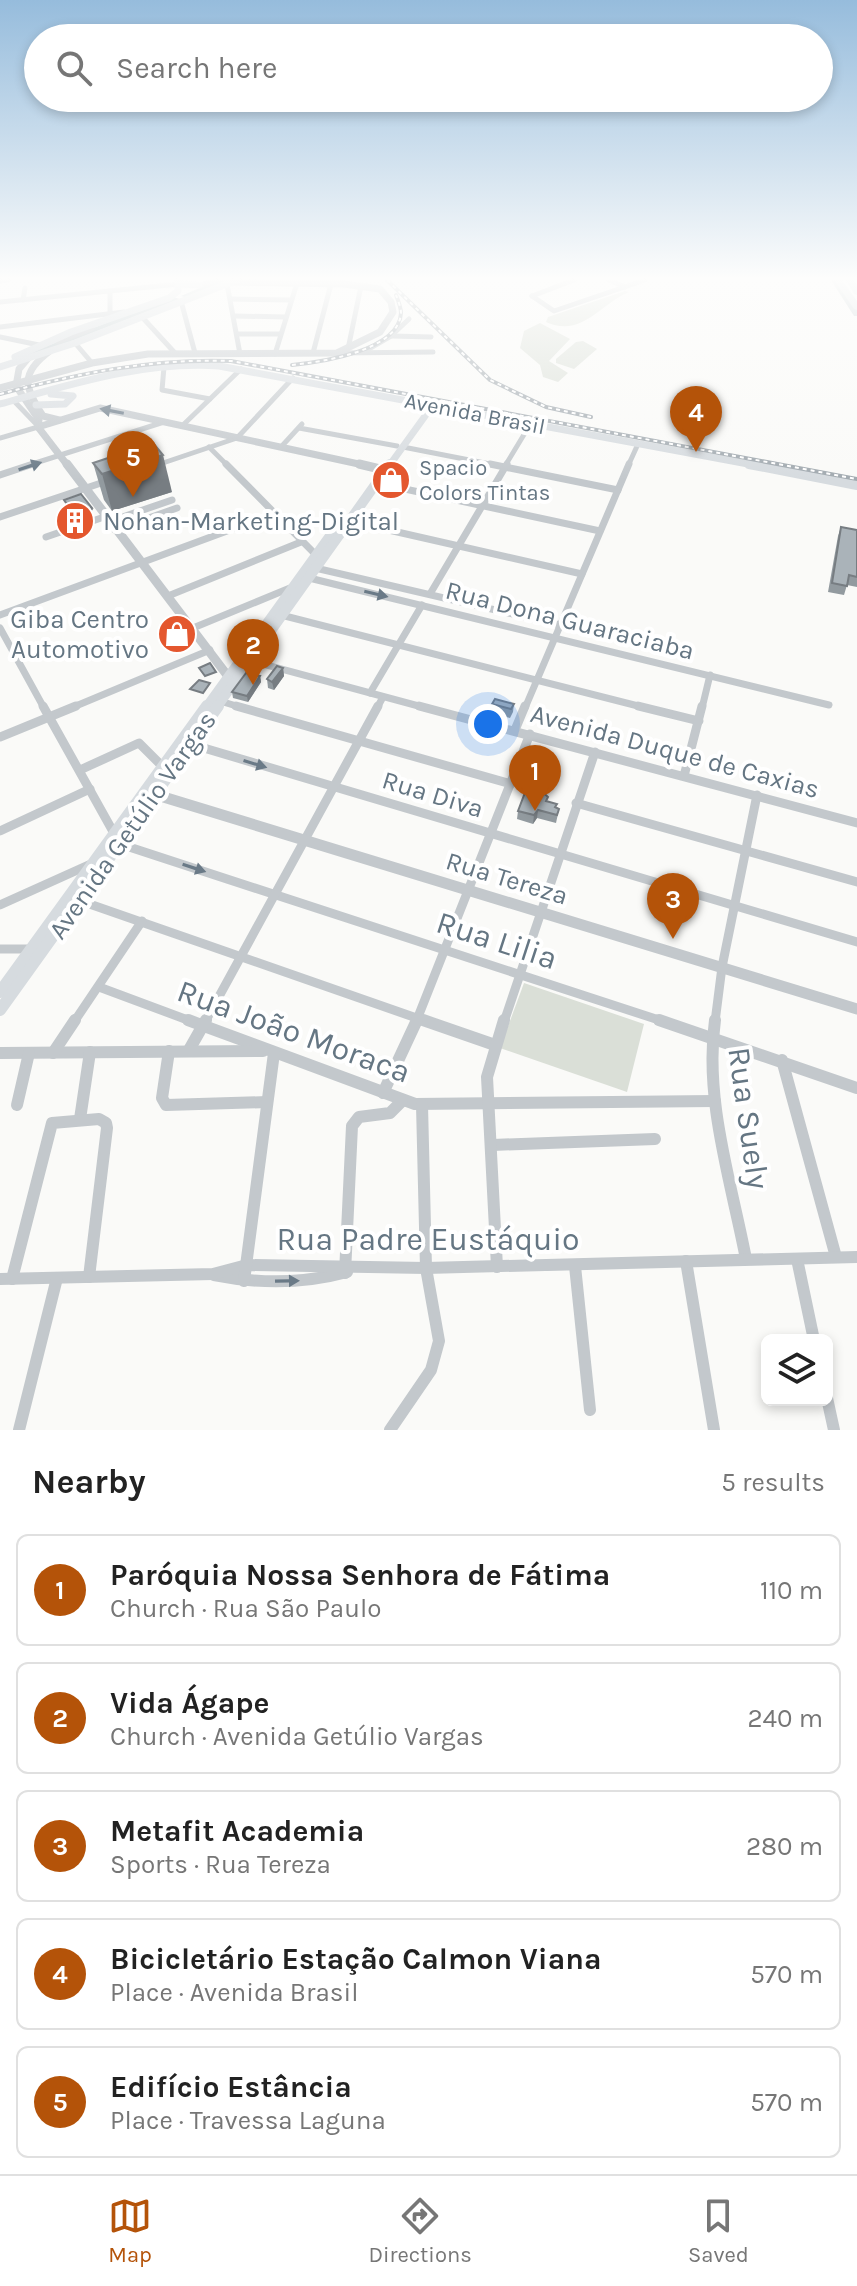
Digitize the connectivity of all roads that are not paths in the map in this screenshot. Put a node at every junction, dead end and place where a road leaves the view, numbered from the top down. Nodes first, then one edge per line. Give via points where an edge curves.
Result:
1 (36, 347) edge
2 (45, 347) edge
3 (58, 347) edge
4 (61, 347) edge
5 (78, 347) edge
6 (169, 347) edge
7 (193, 347) edge
8 (239, 347) edge
9 (277, 347) edge
10 (315, 347) edge
11 (353, 347) edge
12 (372, 347) edge
13 (348, 349) joint
14 (363, 352) junction
15 (433, 352) dead end
16 (175, 353) junction
17 (195, 353) junction
18 (313, 353) junction
19 (337, 353) junction
20 (240, 354) junction
21 (275, 354) junction
22 (20, 358) junction
23 (5, 363) edge
24 (92, 363) junction
25 (164, 367) junction
26 (241, 369) junction
27 (293, 378) junction
28 (0, 388) edge
29 (210, 399) junction
30 (13, 400) junction
31 (35, 400) junction
32 (0, 404) edge
33 (430, 404) junction
34 (61, 420) junction
35 (164, 422) junction
36 (37, 423) junction
37 (531, 423) junction
38 (182, 426) junction
39 (0, 438) edge
40 (237, 438) junction
41 (638, 444) junction
42 (400, 446) junction
43 (209, 447) junction
44 (281, 447) junction
45 (59, 456) junction
46 (154, 466) edge
47 (504, 466) junction
48 (380, 469) junction
49 (0, 475) edge
50 (112, 479) edge
51 (377, 483) junction
52 (857, 485) edge
53 (85, 489) junction
54 (618, 490) junction
55 (172, 500) dead end
56 (481, 505) junction
57 (177, 508) dead end
58 (273, 514) junction
59 (0, 517) edge
60 (349, 521) junction
61 (63, 522) dead end
62 (109, 523) junction
63 (69, 529) junction
64 (600, 531) junction
65 (76, 536) dead end
66 (46, 537) dead end
67 (301, 542) junction
68 (458, 546) junction
69 (141, 563) junction
70 (311, 567) junction
71 (582, 574) junction
72 (290, 588) junction
73 (430, 594) junction
74 (168, 596) junction
75 (422, 605) junction
76 (0, 615) edge
77 (281, 615) junction
78 (560, 625) junction
79 (0, 628) edge
80 (193, 628) junction
81 (555, 636) junction
82 (399, 646) junction
83 (210, 650) junction
84 (218, 661) junction
85 (243, 661) junction
86 (227, 675) junction
87 (710, 675) junction
88 (538, 681) junction
89 (370, 693) junction
90 (383, 697) junction
91 (220, 701) junction
92 (829, 705) dead end
93 (49, 716) junction
94 (699, 721) junction
95 (515, 730) junction
96 (530, 734) junction
97 (0, 737) edge
98 (360, 739) junction
99 (185, 743) junction
100 (595, 752) junction
101 (162, 766) junction
102 (80, 770) junction
103 (684, 776) junction
104 (511, 784) junction
105 (334, 788) junction
106 (90, 789) junction
107 (149, 793) junction
108 (757, 795) junction
109 (576, 803) junction
110 (857, 823) edge
111 (0, 831) edge
112 (491, 834) junction
113 (117, 838) junction
114 (305, 839) junction
115 (746, 850) junction
116 (558, 855) junction
117 (94, 862) junction
118 (857, 882) edge
119 (470, 889) junction
120 (273, 894) junction
121 (74, 899) junction
122 (0, 905) edge
123 (735, 906) junction
124 (539, 911) junction
125 (142, 921) junction
126 (857, 942) edge
127 (0, 949) edge
128 (36, 951) junction
129 (445, 951) junction
130 (239, 956) junction
131 (722, 967) junction
132 (518, 975) junction
133 (99, 987) junction
134 (0, 992) edge
135 (857, 1009) edge
136 (0, 1010) edge
137 (417, 1019) junction
138 (202, 1025) junction
139 (711, 1038) junction
140 (495, 1045) junction
141 (189, 1050) junction
142 (169, 1051) junction
143 (90, 1052) junction
144 (271, 1052) junction
145 (0, 1053) edge
146 (29, 1053) junction
147 (53, 1053) junction
148 (782, 1060) junction
149 (857, 1088) edge
150 (383, 1093) junction
151 (402, 1101) junction
152 (715, 1101) junction
153 (267, 1102) junction
154 (491, 1102) junction
155 (17, 1105) dead end
156 (422, 1105) junction
157 (80, 1119) junction
158 (655, 1139) dead end
159 (493, 1145) junction
160 (836, 1257) junction
161 (857, 1257) edge
162 (746, 1259) junction
163 (797, 1259) junction
164 (686, 1261) junction
165 (247, 1265) junction
166 (575, 1266) junction
167 (497, 1267) junction
168 (426, 1268) junction
169 (345, 1269) junction
170 (213, 1274) junction
171 (89, 1277) junction
172 (57, 1278) junction
173 (3, 1280) edge
174 (244, 1281) junction
175 (813, 1334) edge
176 (829, 1406) edge
177 (590, 1410) dead end
178 (19, 1430) edge
179 (390, 1430) edge
180 (714, 1430) edge
181 (834, 1430) edge

1 - 22 main road
2 - 36 street via 17,373 16,386
3 - 31 street via 35,362 26,380
4 - 22 main road
5 - 24 street
6 - 16 street
7 - 17 street
8 - 20 street
9 - 21 street
10 - 18 street
11 - 13 street
12 - 14 street
13 - 19 street
14 - 15 street
14 - 19 street
16 - 17 street
16 - 24 street
17 - 20 street
18 - 19 street
18 - 21 street
20 - 21 street
22 - 23 main road
24 - 28 street
25 - 26 main road, Avenida Brasil
25 - 29 street via 162,390
25 - 31 main road, Avenida Brasil via 115,373
26 - 27 main road, Avenida Brasil
26 - 29 street
27 - 33 main road, Avenida Brasil
27 - 40 street
29 - 38 street
30 - 31 main road, Avenida Brasil
30 - 32 main road, Avenida Brasil
30 - 36 street
31 - 34 street via 43,416
33 - 37 main road, Avenida Brasil
33 - 42 main road, Avenida Getúlio Vargas
35 -> 34 street via 100,408
34 - 36 street
35 - 38 street
35 - 45 street
36 - 39 street
36 - 45 street
37 - 41 main road, Avenida Brasil
37 - 47 street
38 - 40 street
40 - 43 street
40 - 44 street
41 - 52 main road, Avenida Brasil
41 - 54 street
42 - 44 street via 301,425
42 - 47 street
42 - 48 main road, Avenida Getúlio Vargas
42 - 51 main road, Avenida Getúlio Vargas
43 - 46 street
43 - 58 street
44 - 48 street
49 -> 45 street
45 - 53 street
47 - 54 street
47 - 56 street
48 - 51 main road
48 - 70 main road, Avenida Getúlio Vargas
50 - 53 street
51 - 56 street
51 - 60 main road, Avenida Getúlio Vargas
53 - 59 street
53 - 62 street
54 - 64 street
55 - 62 street
56 - 64 street
56 - 68 street
57 - 62 street
58 - 67 street
58 - 69 street
60 - 68 street
60 - 70 main road, Avenida Getúlio Vargas
61 - 63 street
62 - 63 street
62 - 69 street
63 - 65 street
63 - 66 street
64 - 71 street
67 - 70 street
67 - 74 street
68 - 71 street
68 - 73 street
69 - 74 street
69 - 76 street
70 - 72 main road, Avenida Getúlio Vargas
70 - 73 street
70 -> 75 street, Rua Dona Guaraciaba
70 - 77 main road, Avenida Getúlio Vargas
71 - 78 street
72 - 80 street
72 - 85 main road, Avenida Getúlio Vargas
73 - 78 street
74 - 80 street
75 - 81 street, Rua Dona Guaraciaba
75 - 82 street
77 - 82 street
77 - 85 main road, Avenida Getúlio Vargas
78 - 81 street
79 - 93 street
80 - 83 street
81 - 87 street, Rua Dona Guaraciaba
81 - 88 street
82 - 88 street
82 - 89 street
83 - 84 street
83 - 93 street
84 - 85 street
84 - 86 street
85 - 86 main road, Avenida Getúlio Vargas
85 - 89 street, Avenida Duque de Caxias
85 - 91 main road, Avenida Getúlio Vargas
86 - 99 main road, Avenida Getúlio Vargas
87 - 92 street, Rua Dona Guaraciaba
87 - 94 street
88 - 94 street
88 - 95 street
89 - 90 street, Avenida Duque de Caxias
90 - 95 street, Avenida Duque de Caxias
90 - 98 street
91 - 98 street
91 - 99 main road, Avenida Getúlio Vargas
93 - 97 street
93 - 102 street
94 - 103 street
95 - 96 street, Avenida Duque de Caxias
96 - 100 street, Avenida Duque de Caxias
96 - 104 street
98 - 104 street
98 - 105 street
99 - 101 main road, Avenida Getúlio Vargas
99 -> 105 street, Rua Diva
99 - 107 main road, Avenida Getúlio Vargas
100 - 103 street, Avenida Duque de Caxias
100 - 109 street
101 - 102 street via 139,743
101 - 107 main road, Avenida Getúlio Vargas
102 - 106 street
103 - 108 street, Avenida Duque de Caxias
104 - 112 street
105 - 112 street, Rua Diva
105 - 114 street
106 - 111 street
106 - 113 street
107 - 113 main road, Avenida Getúlio Vargas
107 - 114 street, Rua Tereza
108 - 110 street, Avenida Duque de Caxias
108 - 115 street, Rua Suely
109 - 115 street
109 - 116 street
112 - 116 street, Rua Diva
112 - 119 street
113 - 117 main road, Avenida Getúlio Vargas
113 -> 120 street, Rua Lilia
113 - 121 main road, Avenida Getúlio Vargas
114 - 119 street, Rua Tereza
114 - 120 street
115 - 118 street
115 - 123 street, Rua Suely
116 - 123 street, Rua Diva
116 - 124 street
117 - 121 main road, Avenida Getúlio Vargas
117 - 122 street
119 - 124 street, Rua Tereza
119 - 129 street
120 - 129 street, Rua Lilia
120 - 130 street
121 - 125 street
121 - 128 main road, Avenida Getúlio Vargas
123 - 126 street, Rua Diva
123 - 131 street, Rua Suely
124 - 131 street, Rua Tereza
124 - 132 street
125 - 130 street
125 - 133 street
127 - 128 street
128 - 134 main road, Avenida Getúlio Vargas
128 - 136 main road, Avenida Getúlio Vargas
129 - 132 street, Rua Lilia
129 - 137 street
130 - 137 street
130 - 138 street
131 - 135 street, Rua Tereza
131 - 139 street, Rua Suely
132 - 139 street, Rua Lilia
132 - 140 street
133 - 138 street, Rua João Moraca
133 - 147 street
137 - 140 street
137 - 150 street
138 - 141 street
138 - 144 street, Rua João Moraca
139 - 148 street, Rua Lilia
139 - 152 street, Rua Suely
140 - 154 street via 487,1077
141 - 142 street
141 - 144 street
142 - 143 street
142 - 153 street via 162,1098 166,1105
143 - 147 street
143 - 157 street
144 - 150 street, Rua João Moraca
144 - 153 street
145 - 146 street
146 - 147 street
146 - 155 street
148 - 149 street, Rua Lilia
148 - 160 street
150 - 151 street, Rua João Moraca
151 - 156 street, Rua João Moraca
151 - 169 street via 394,1111 359,1117 352,1126
152 - 154 street, Rua João Moraca
152 - 162 street, Rua Suely
153 - 165 street
154 - 156 street, Rua João Moraca
154 - 159 street
156 - 168 street
157 - 171 street via 103,1120 107,1128
157 - 173 street via 51,1125
158 - 159 street
159 - 167 street
160 - 161 street, Rua Padre Eustáquio
160 - 163 street, Rua Padre Eustáquio
162 - 163 street, Rua Padre Eustáquio
162 - 164 street, Rua Padre Eustáquio
163 - 175 street
164 - 166 street, Rua Padre Eustáquio
164 - 180 street
165 - 169 street, Rua Padre Eustáquio
165 - 170 street, Rua Padre Eustáquio
165 - 174 street
166 - 167 street, Rua Padre Eustáquio
166 - 177 street
167 - 168 street, Rua Padre Eustáquio
168 - 169 street, Rua Padre Eustáquio
168 - 179 street via 439,1335 437,1357
174 -> 169 street via 308,1280
170 - 171 street, Rua Padre Eustáquio
170 - 174 street
171 - 172 street, Rua Padre Eustáquio
172 - 173 street, Rua Padre Eustáquio
172 - 178 street
176 - 181 street

